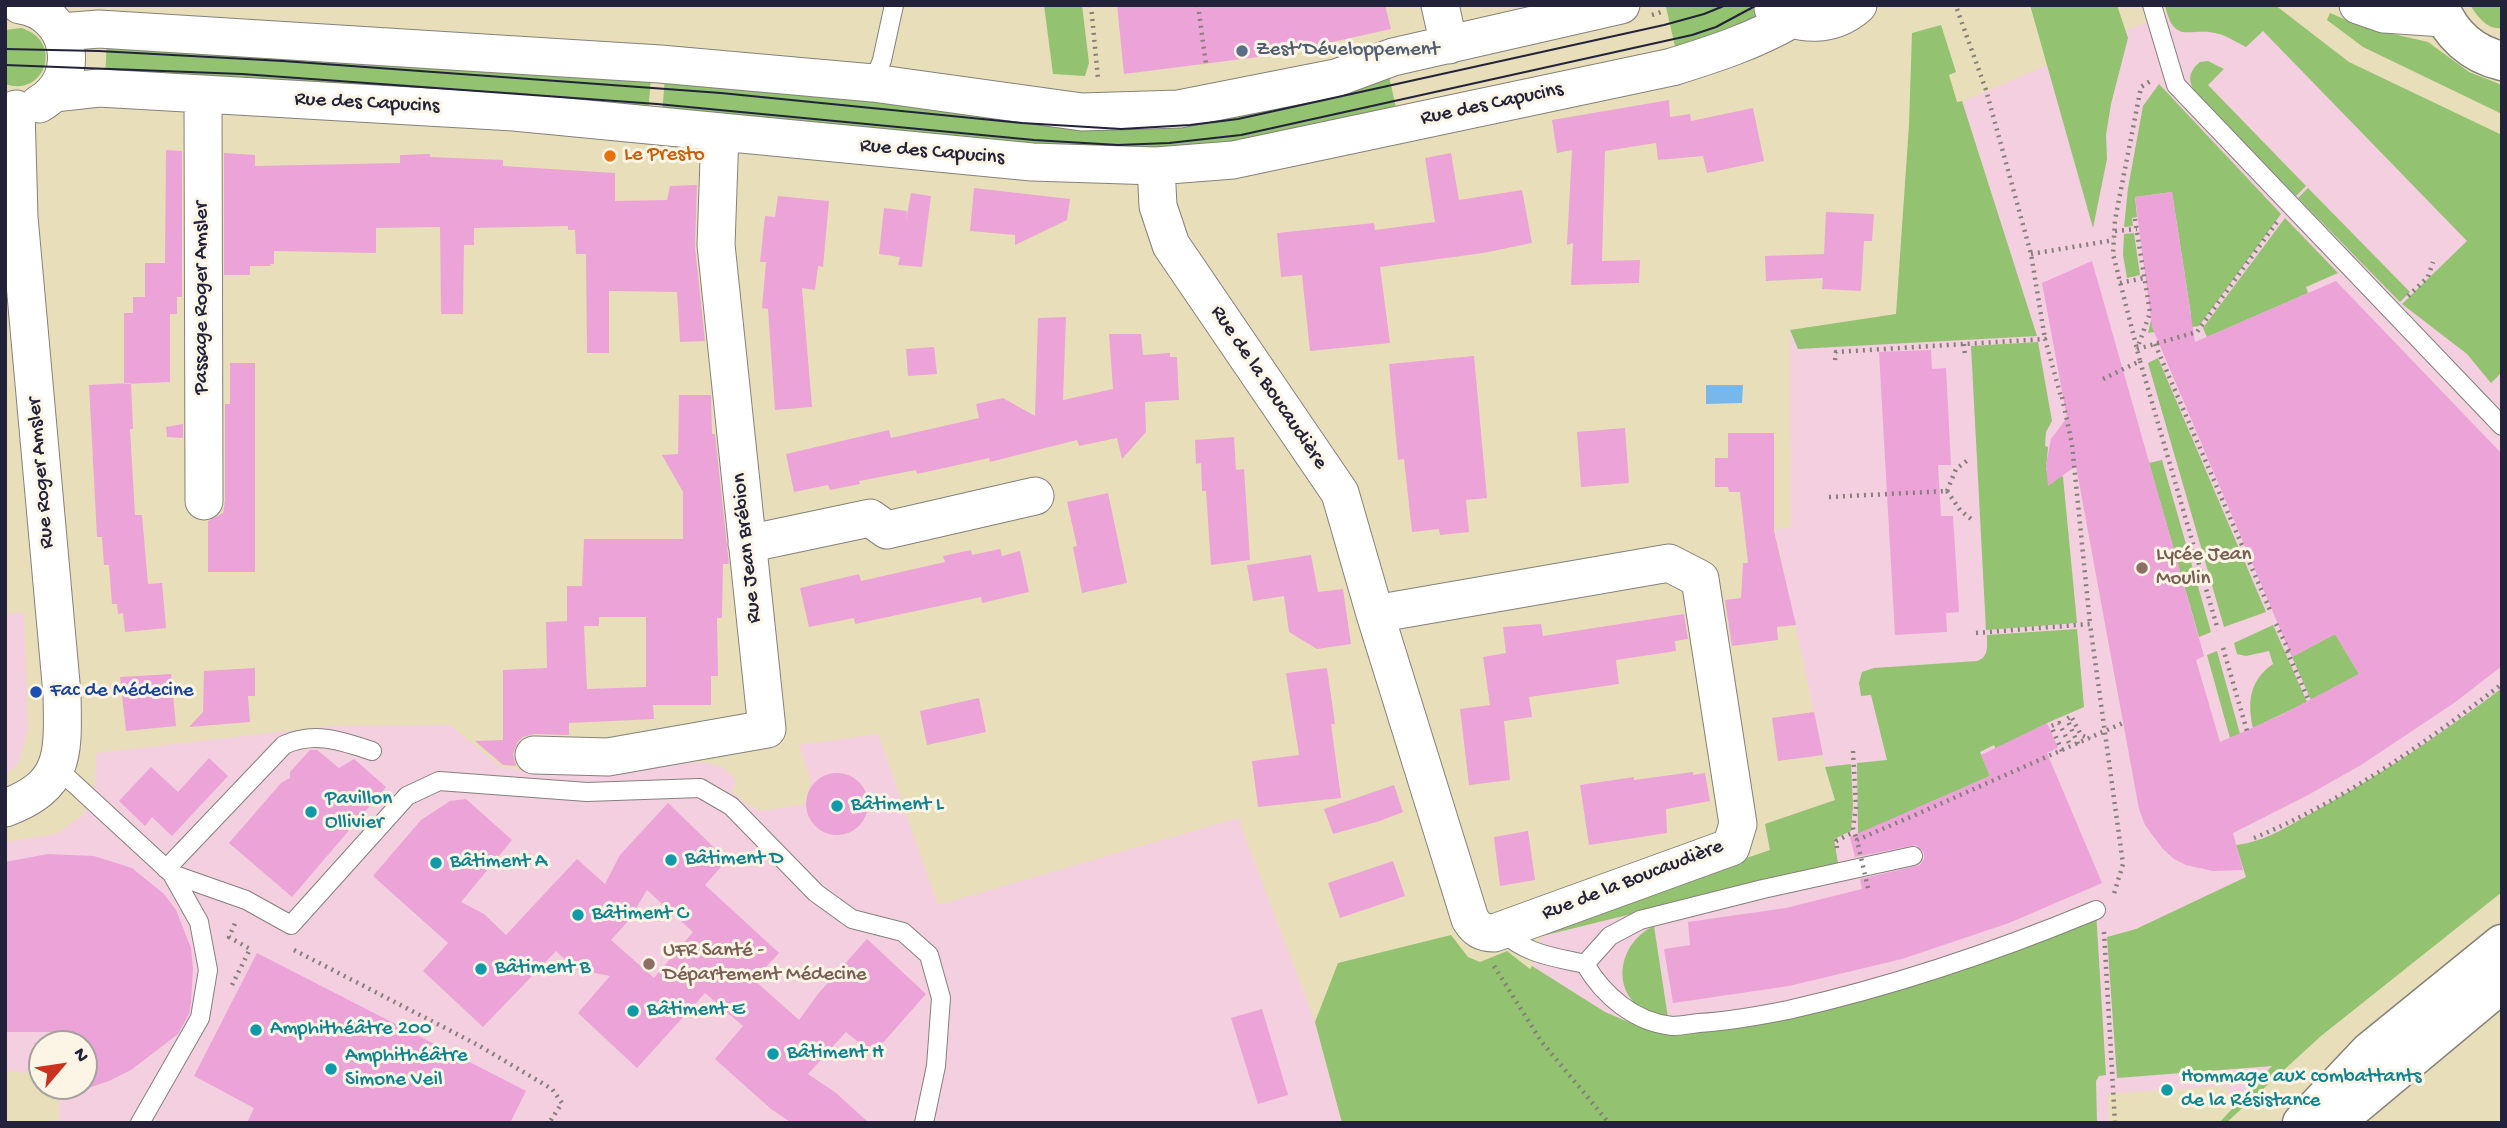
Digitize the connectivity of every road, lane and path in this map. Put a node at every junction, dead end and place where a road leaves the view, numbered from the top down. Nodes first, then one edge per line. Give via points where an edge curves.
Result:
1 (11, 5) edge
2 (20, 5) edge
3 (894, 5) edge
4 (1091, 5) edge
5 (1198, 5) edge
6 (1440, 5) edge
7 (1621, 5) edge
8 (1858, 5) edge
9 (2152, 5) edge
10 (2358, 5) edge
11 (5, 6) edge
12 (1957, 9) dead end
13 (2442, 11) edge
14 (1781, 12) edge
15 (61, 32) junction
16 (1450, 45) junction
17 (2502, 61) edge
18 (1206, 64) dead end
19 (2172, 70) junction
20 (1098, 81) dead end
21 (873, 83) junction
22 (54, 93) junction
23 (203, 95) junction
24 (11, 109) edge
25 (720, 132) junction
26 (1156, 166) junction
27 (2290, 204) junction
28 (2135, 219) dead end
29 (2137, 229) junction
30 (2115, 231) junction
31 (2114, 240) junction
32 (2031, 254) junction
33 (2432, 262) dead end
34 (2144, 278) junction
35 (2120, 283) junction
36 (2392, 312) junction
37 (2045, 339) junction
38 (1964, 344) junction
39 (2155, 344) junction
40 (2137, 349) junction
41 (1965, 358) dead end
42 (1835, 360) dead end
43 (2140, 361) junction
44 (2103, 379) dead end
45 (2502, 426) edge
46 (1968, 460) dead end
47 (1947, 491) junction
48 (1034, 496) dead end
49 (1829, 497) dead end
50 (204, 501) dead end
51 (1971, 519) dead end
52 (747, 544) junction
53 (2270, 610) dead end
54 (1375, 614) junction
55 (2090, 624) junction
56 (2276, 624) dead end
57 (2218, 630) dead end
58 (1976, 633) dead end
59 (2223, 648) dead end
60 (2502, 684) edge
61 (2309, 701) dead end
62 (2123, 723) dead end
63 (2247, 731) dead end
64 (2105, 732) junction
65 (2090, 738) junction
66 (2078, 744) junction
67 (2071, 747) junction
68 (372, 751) dead end
69 (1853, 751) dead end
70 (2062, 751) junction
71 (534, 755) dead end
72 (57, 768) junction
73 (5, 808) edge
74 (1856, 838) junction
75 (2254, 838) dead end
76 (1913, 856) dead end
77 (169, 872) junction
78 (1868, 888) dead end
79 (2103, 909) joint
80 (291, 925) junction
81 (2105, 928) dead end
82 (2502, 944) edge
83 (1496, 946) junction
84 (1585, 964) junction
85 (2502, 984) edge
86 (140, 1123) edge
87 (549, 1123) edge
88 (924, 1123) edge
89 (1609, 1123) edge
90 (2115, 1123) edge
91 (2302, 1123) edge
92 (2334, 1123) edge

1 - 11 street
2 - 15 street via 46,15
3 - 21 lane
4 - 20 path
5 - 18 path
6 - 16 street
7 - 16 street
8 - 14 street, Rue des Capucins via 1833,20 1817,23
9 - 19 lane
10 - 13 street via 2384,14
12 - 32 path via 1986,90
13 - 17 main road via 2465,43
14 - 26 street, Rue des Capucins via 1755,38 1672,67 1233,160
15 - 21 street via 113,30 615,60
15 - 22 street via 68,60
16 - 21 street via 1336,78 1179,109 1082,111
19 - 27 lane via 2176,85
19 - 30 path via 2141,86
22 - 23 street, Rue des Capucins via 99,88
22 - 24 street, Rue des Capucins via 34,106
23 - 25 street, Rue des Capucins via 514,113
23 - 50 street, Passage Roger Amsler
24 - 72 street, Rue Roger Amsler via 62,694
25 - 26 street, Rue des Capucins via 1032,162
25 - 52 street, Rue Jean Brébion via 716,246
26 - 54 street, Rue de la Boucaudière via 1158,206 1171,245 1340,493
27 - 36 lane
27 - 39 path via 2197,332
28 - 29 path
29 - 30 path
29 - 34 path
30 - 31 path
31 - 32 path
31 - 35 path
32 - 37 path
33 - 36 path via 2428,276
34 - 35 path
34 - 40 path via 2150,313
35 - 40 path
36 - 45 lane
37 - 38 path
37 - 55 path via 2072,444
38 - 41 path
38 - 42 path via 1836,352
39 - 40 path
39 - 53 path
40 - 43 path
43 - 44 path
43 - 57 path
46 - 47 path via 1956,469
47 - 49 path
47 - 51 path
48 - 52 street via 887,530 870,518
52 - 71 street, Rue Jean Brébion via 767,729 608,757
54 - 83 street, Rue de la Boucaudière via 1470,919 1480,930 1494,933
54 - 83 street, Rue de la Boucaudière via 1669,563 1700,579 1738,824 1731,848
55 - 58 path
55 - 64 path
56 - 61 path
59 - 63 path
60 - 75 path via 2355,786
62 - 64 path
64 - 65 path
64 - 79 path via 2123,864
65 - 66 path
65 - 66 path via 2081,735 2071,716 2067,719
66 - 67 path
67 - 70 path
67 - 70 path via 2059,723 2051,726
68 - 77 lane via 326,737 301,738 284,745
69 - 74 path
70 - 74 path, bridge
72 - 73 street via 46,786 26,801
72 - 77 lane
74 - 78 path, bridge
76 - 84 lane via 1640,920 1611,936
77 - 80 lane via 246,900
77 - 86 lane via 199,922 208,970 200,1018
79 - 84 lane via 1921,976 1730,1020 1673,1026 1646,1018 1606,993
80 - 87 path via 293,949 478,1045 552,1089 562,1103
80 - 88 lane via 407,796 439,781 587,792 700,788 731,806 816,893 852,919 903,932 929,955 941,998 936,1066
81 - 90 path
82 - 91 main road via 2370,1052
83 - 84 lane via 1518,945
83 - 89 path via 1541,1041
85 - 92 main road

